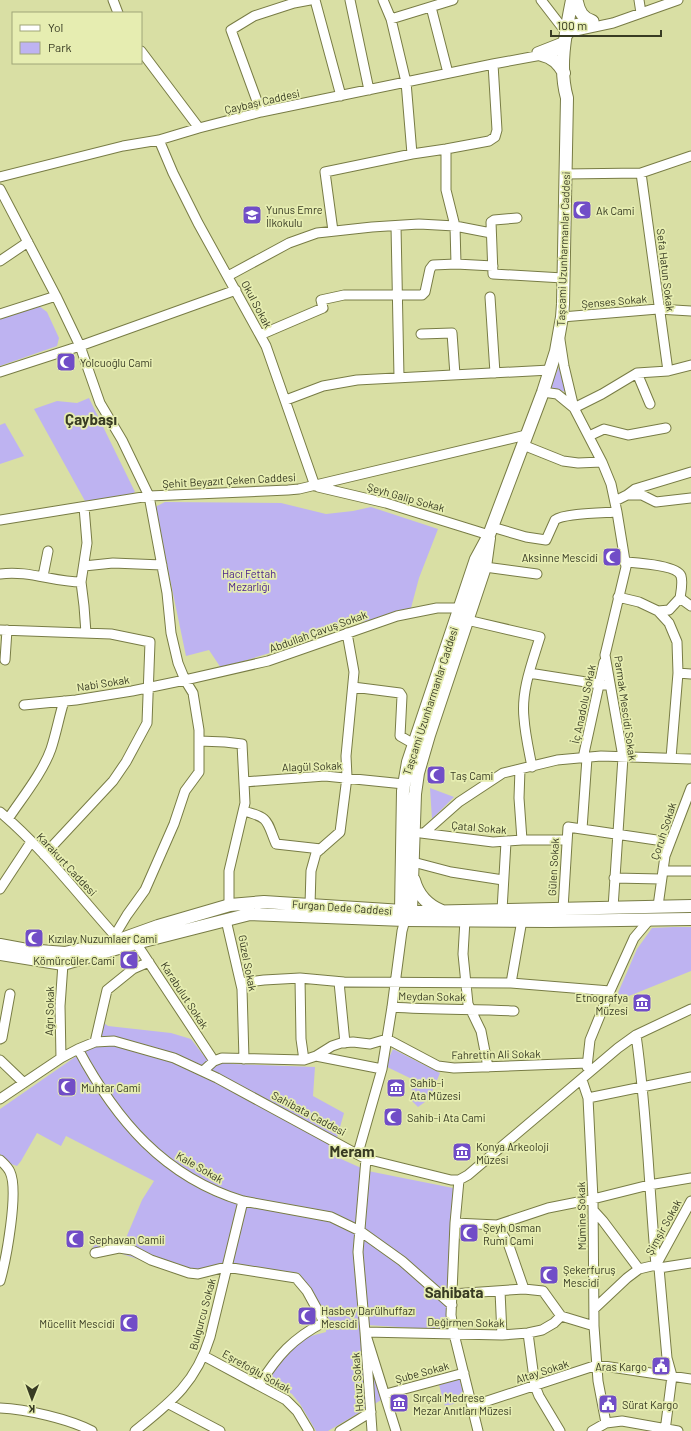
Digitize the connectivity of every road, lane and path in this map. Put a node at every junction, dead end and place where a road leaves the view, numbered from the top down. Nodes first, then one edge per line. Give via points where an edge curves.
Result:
1 (113, 0) edge
2 (310, 0) edge
3 (315, 0) edge
4 (350, 0) edge
5 (383, 0) edge
6 (453, 0) edge
7 (541, 0) edge
8 (639, 0) edge
9 (678, 0) edge
10 (575, 1) edge
11 (430, 7) junction
12 (118, 12) edge
13 (641, 13) junction
14 (391, 19) junction
15 (592, 21) junction
16 (568, 35) junction
17 (142, 52) edge
18 (537, 56) junction
19 (493, 64) junction
20 (448, 73) junction
21 (564, 73) junction
22 (406, 82) junction
23 (368, 90) junction
24 (341, 96) junction
25 (567, 98) junction
26 (261, 112) junction
27 (199, 128) junction
28 (159, 140) junction
29 (446, 149) junction
30 (412, 154) junction
31 (691, 156) edge
32 (641, 173) junction
33 (565, 174) junction
34 (0, 177) edge
35 (0, 189) edge
36 (517, 218) dead end
37 (396, 226) junction
38 (455, 226) junction
39 (333, 231) junction
40 (492, 233) junction
41 (28, 242) junction
42 (0, 261) edge
43 (456, 264) junction
44 (492, 266) junction
45 (228, 276) junction
46 (563, 278) junction
47 (236, 290) junction
48 (396, 295) junction
49 (56, 296) junction
50 (490, 297) dead end
51 (658, 309) junction
52 (691, 311) edge
53 (0, 314) edge
54 (562, 317) junction
55 (559, 333) junction
56 (421, 334) dead end
57 (260, 335) junction
58 (80, 346) junction
59 (691, 365) edge
60 (550, 370) junction
61 (668, 370) junction
62 (0, 372) edge
63 (495, 373) junction
64 (637, 373) junction
65 (455, 375) junction
66 (400, 377) junction
67 (543, 392) junction
68 (286, 400) junction
69 (650, 404) dead end
70 (574, 408) junction
71 (666, 428) dead end
72 (589, 436) junction
73 (525, 440) junction
74 (602, 462) junction
75 (691, 472) edge
76 (315, 486) junction
77 (627, 495) junction
78 (149, 496) junction
79 (691, 498) edge
80 (615, 501) junction
81 (84, 507) junction
82 (617, 512) junction
83 (0, 520) edge
84 (490, 531) junction
85 (48, 551) dead end
86 (625, 562) junction
87 (162, 565) junction
88 (84, 566) junction
89 (485, 567) junction
90 (0, 574) edge
91 (537, 574) dead end
92 (43, 576) junction
93 (81, 582) junction
94 (618, 597) junction
95 (680, 598) junction
96 (691, 606) edge
97 (459, 608) junction
98 (658, 611) junction
99 (467, 620) junction
100 (3, 630) edge
101 (86, 633) junction
102 (347, 633) junction
103 (605, 655) junction
104 (5, 660) dead end
105 (530, 673) junction
106 (678, 673) junction
107 (691, 674) edge
108 (185, 680) junction
109 (600, 684) junction
110 (610, 686) junction
111 (352, 687) junction
112 (148, 688) junction
113 (64, 701) junction
114 (24, 705) dead end
115 (199, 741) junction
116 (414, 744) junction
117 (623, 757) junction
118 (585, 758) junction
119 (670, 758) junction
120 (691, 759) edge
121 (532, 767) junction
122 (520, 769) junction
123 (347, 777) junction
124 (244, 782) junction
125 (404, 784) junction
126 (691, 788) edge
127 (244, 811) junction
128 (0, 812) edge
129 (8, 818) junction
130 (582, 829) junction
131 (419, 832) junction
132 (617, 834) junction
133 (522, 840) junction
134 (566, 840) junction
135 (31, 842) junction
136 (506, 842) junction
137 (670, 842) junction
138 (321, 849) junction
139 (44, 855) junction
140 (413, 862) junction
141 (691, 871) edge
142 (412, 875) junction
143 (662, 875) junction
144 (614, 878) junction
145 (504, 880) junction
146 (0, 889) edge
147 (310, 905) junction
148 (228, 906) junction
149 (658, 906) junction
150 (691, 906) edge
151 (613, 908) junction
152 (563, 909) junction
153 (502, 910) junction
154 (443, 911) junction
155 (406, 914) junction
156 (691, 919) edge
157 (226, 920) junction
158 (465, 920) junction
159 (522, 920) junction
160 (650, 920) junction
161 (117, 937) junction
162 (136, 943) junction
163 (0, 945) edge
164 (0, 954) edge
165 (149, 962) junction
166 (63, 964) junction
167 (300, 978) junction
168 (339, 982) junction
169 (396, 982) junction
170 (465, 982) junction
171 (241, 983) junction
172 (511, 983) junction
173 (610, 991) junction
174 (10, 994) dead end
175 (392, 1007) junction
176 (471, 1008) junction
177 (691, 1009) edge
178 (514, 1011) dead end
179 (636, 1035) junction
180 (387, 1039) junction
181 (0, 1040) edge
182 (95, 1042) junction
183 (345, 1043) junction
184 (78, 1050) junction
185 (316, 1056) junction
186 (61, 1058) junction
187 (244, 1059) junction
188 (0, 1060) edge
189 (304, 1060) junction
190 (214, 1061) junction
191 (587, 1063) junction
192 (488, 1067) junction
193 (382, 1069) junction
194 (203, 1071) junction
195 (585, 1077) junction
196 (691, 1077) edge
197 (24, 1083) junction
198 (643, 1087) junction
199 (588, 1098) junction
200 (0, 1099) edge
201 (358, 1153) junction
202 (366, 1158) junction
203 (0, 1160) edge
204 (691, 1178) edge
205 (459, 1180) junction
206 (649, 1185) junction
207 (593, 1199) junction
208 (691, 1200) edge
209 (243, 1201) junction
210 (593, 1210) junction
211 (455, 1223) junction
212 (497, 1226) junction
213 (360, 1231) junction
214 (95, 1253) dead end
215 (691, 1263) edge
216 (226, 1267) junction
217 (657, 1267) junction
218 (639, 1269) junction
219 (0, 1281) edge
220 (524, 1290) junction
221 (500, 1291) junction
222 (452, 1294) junction
223 (452, 1305) junction
224 (594, 1309) junction
225 (561, 1316) junction
226 (594, 1326) junction
227 (365, 1332) junction
228 (528, 1333) junction
229 (454, 1334) junction
230 (502, 1335) junction
231 (204, 1356) junction
232 (597, 1366) junction
233 (464, 1373) junction
234 (672, 1376) junction
235 (691, 1379) edge
236 (259, 1385) junction
237 (535, 1386) junction
238 (386, 1394) junction
239 (169, 1404) junction
240 (472, 1406) junction
241 (0, 1408) edge
242 (371, 1412) junction
243 (606, 1423) junction
244 (665, 1430) edge
245 (92, 1431) edge
246 (135, 1431) edge
247 (220, 1431) edge
248 (309, 1431) edge
249 (340, 1431) edge
250 (372, 1431) edge
251 (396, 1431) edge
252 (478, 1431) edge
253 (560, 1431) edge
254 (592, 1431) edge
255 (678, 1431) edge

1 - 12 street
2 - 26 street via 254,16 231,30
3 - 24 street
4 - 23 street
5 - 14 street
6 - 11 street
7 - 16 street
8 - 13 street
9 - 13 street
10 - 15 main road via 582,15
10 - 16 main road
11 - 14 street
11 - 20 street
13 - 15 street
13 - 16 street
14 - 22 street
15 - 16 street
16 - 18 street, Çaybaşı Caddesi via 537,52
16 - 21 main road, Taşcami Uzunharmanlar Caddesi
16 - 25 main road via 570,88
17 - 27 street
18 - 19 street, Çaybaşı Caddesi
18 - 21 main road via 548,56
19 - 20 street, Çaybaşı Caddesi
19 - 29 street via 497,130 495,137 489,141
20 - 22 street, Çaybaşı Caddesi
21 - 25 main road, Taşcami Uzunharmanlar Caddesi
22 - 23 street, Çaybaşı Caddesi
22 - 30 street
23 - 24 street, Çaybaşı Caddesi
24 - 26 street, Çaybaşı Caddesi
25 - 33 main road, Taşcami Uzunharmanlar Caddesi
26 - 27 street, Çaybaşı Caddesi
27 - 28 street, Çaybaşı Caddesi
28 - 34 street, Çaybaşı Caddesi via 123,146
28 - 45 street, Okul Sokak via 198,223
29 - 30 street
29 - 38 street via 446,190
30 - 39 street via 325,172
31 - 32 street
32 - 33 street
32 - 51 street, Sefa Hatun Sokak
33 - 46 main road, Taşcami Uzunharmanlar Caddesi
35 - 41 street
36 - 40 street via 494,220 491,222
37 - 38 street
37 - 39 street
37 - 48 street
38 - 40 street
38 - 43 street
39 - 45 street via 317,233 289,243
40 - 44 street
41 - 42 street
41 - 49 street
43 - 44 street
43 - 48 street via 433,265 425,292 422,294
44 - 46 street via 493,274
45 - 47 street, Okul Sokak
46 - 54 main road, Taşcami Uzunharmanlar Caddesi
47 - 57 street, Okul Sokak
47 - 58 street
48 - 57 street via 344,295 321,300 323,308
48 - 66 street
49 - 53 street
49 - 58 street
50 - 63 street
51 - 52 street, Şenses Sokak
51 - 54 street, Şenses Sokak
51 - 61 street, Sefa Hatun Sokak
54 - 55 main road, Taşcami Uzunharmanlar Caddesi
55 - 60 main road, Taşcami Uzunharmanlar Caddesi
55 - 70 street, Parmak Mescidi Sokak
56 - 65 street via 452,334
57 - 68 street, Okul Sokak
58 - 62 street
58 - 78 street via 100,403 122,440
59 - 61 street
60 - 63 street
60 - 67 main road, Taşcami Uzunharmanlar Caddesi
61 - 64 street
63 - 65 street
64 - 69 street
64 - 70 street
65 - 66 street
66 - 68 street via 356,380 323,386
67 - 70 street via 557,394
67 - 73 main road, Taşcami Uzunharmanlar Caddesi
68 - 76 street, Okul Sokak
70 - 72 street, Parmak Mescidi Sokak
71 - 72 street via 628,435 604,429
72 - 74 street, Parmak Mescidi Sokak
73 - 74 street via 563,461 578,464
73 - 76 street, Şehit Beyazıt Çeken Caddesi
73 - 84 main road, Taşcami Uzunharmanlar Caddesi
74 - 80 street, Parmak Mescidi Sokak
75 - 77 street via 635,489
76 - 78 street, Şehit Beyazıt Çeken Caddesi via 288,490
76 - 84 street, Şeyh Galip Sokak
77 - 79 street via 642,495 656,502
77 - 80 street
78 - 81 street, Şehit Beyazıt Çeken Caddesi
78 - 87 street
80 - 82 street, Parmak Mescidi Sokak
81 - 83 street, Şehit Beyazıt Çeken Caddesi
81 - 88 street via 87,543
82 - 84 street, Şeyh Galip Sokak via 557,518 546,540
82 - 86 street, Parmak Mescidi Sokak
84 - 89 main road, Taşcami Uzunharmanlar Caddesi
84 - 97 main road, Taşcami Uzunharmanlar Caddesi via 476,559
85 - 92 street
86 - 94 street, Parmak Mescidi Sokak via 625,573
86 - 95 street via 664,566 679,573 682,586
87 - 88 street via 113,563
87 - 108 street via 171,633
88 - 93 street
89 - 91 street
89 - 99 main road, Taşcami Uzunharmanlar Caddesi
90 - 92 street
92 - 93 street
93 - 101 street
94 - 98 street via 639,602
94 - 103 street, Parmak Mescidi Sokak
95 - 96 street
95 - 98 street via 669,610
97 - 102 street, Abdullah Çavuş Sokak via 437,608 397,616
97 - 116 main road, Taşcami Uzunharmanlar Caddesi
98 - 106 street via 669,623 678,642
99 - 105 street via 540,637
99 - 131 main road, Taşcami Uzunharmanlar Caddesi via 421,761 415,794
100 - 101 street
100 - 104 street
101 - 112 street via 111,634 150,642
102 - 108 street, Abdullah Çavuş Sokak via 268,662
102 - 111 street via 354,672
103 - 109 street, İç Anadolu Sokak
103 - 110 street, Parmak Mescidi Sokak
105 - 109 street
105 - 121 street via 524,718
106 - 107 street
106 - 119 street
108 - 112 street, Nabi Sokak
108 - 115 street via 193,693
109 - 110 street
109 - 118 street, İç Anadolu Sokak
110 - 117 street, Parmak Mescidi Sokak
111 - 116 street via 400,693 400,736
111 - 123 street via 346,756
112 - 113 street, Nabi Sokak
112 - 139 street via 147,723 126,762 113,781
113 - 114 street, Nabi Sokak
113 - 129 street via 51,750
115 - 124 street via 242,744
115 - 161 street via 199,772 185,791 174,824 145,890 127,915
116 - 125 main road, Taşcami Uzunharmanlar Caddesi
117 - 118 street
117 - 119 street
117 - 132 street, Parmak Mescidi Sokak
118 - 121 street via 557,760
118 - 130 street, İç Anadolu Sokak
119 - 120 street
121 - 122 street
122 - 131 street via 503,773
122 - 133 street
123 - 124 street, Alagül Sokak via 325,776
123 - 125 street, Alagül Sokak
123 - 138 street via 340,832
124 - 127 street
125 - 155 main road, Taşcami Uzunharmanlar Caddesi
126 - 137 street, Çoruh Sokak
127 - 138 street via 267,820 276,844
127 - 148 street via 229,871
128 - 129 street, Karakurt Caddesi
129 - 135 street, Karakurt Caddesi
130 - 132 street
130 - 134 street, Gülen Sokak via 568,827
131 - 136 street, Çatal Sokak
131 - 140 main road, Taşcami Uzunharmanlar Caddesi
132 - 137 street
132 - 144 street, Parmak Mescidi Sokak
133 - 134 street, Çatal Sokak
133 - 136 street, Çatal Sokak
134 - 152 street, Gülen Sokak
135 - 139 street, Karakurt Caddesi
135 - 146 street
136 - 145 street
137 - 143 street, Çoruh Sokak
138 - 147 street via 316,853 311,871
139 - 161 street, Karakurt Caddesi
140 - 142 main road, Taşcami Uzunharmanlar Caddesi
140 - 145 street via 451,872
141 - 143 street
142 - 154 main road via 423,899
142 - 155 main road, Taşcami Uzunharmanlar Caddesi
143 - 144 street
143 - 149 street, Çoruh Sokak
144 - 151 street, Parmak Mescidi Sokak
145 - 153 street
147 - 148 main road, Furgan Dede Caddesi via 264,902
147 - 155 main road, Furgan Dede Caddesi
148 - 161 main road, Furgan Dede Caddesi
149 - 150 main road, Furgan Dede Caddesi
149 - 151 main road, Furgan Dede Caddesi
151 - 152 main road, Furgan Dede Caddesi
152 - 153 main road, Furgan Dede Caddesi
153 - 154 main road, Furgan Dede Caddesi
154 - 155 main road, Furgan Dede Caddesi
155 - 157 main road, Furgan Dede Caddesi via 250,914
155 - 158 main road, Furgan Dede Caddesi
155 - 169 street, Taşcami Uzunharmanlar Caddesi
156 - 160 main road, Furgan Dede Caddesi
157 - 162 main road, Furgan Dede Caddesi
157 - 171 street, Güzel Sokak
158 - 159 main road, Furgan Dede Caddesi
158 - 170 street
159 - 160 main road, Furgan Dede Caddesi
159 - 172 street
160 - 173 street, Mümine Sokak via 634,938
161 - 163 main road, Furgan Dede Caddesi via 65,953
162 - 165 street, Karabulut Sokak
162 - 166 main road, Furgan Dede Caddesi
164 - 166 main road, Furgan Dede Caddesi
165 - 182 street via 133,969 107,990
165 - 190 street, Karabulut Sokak
166 - 186 street, Ağrı Sokak via 60,1006
167 - 168 street
167 - 171 street
167 - 189 street
168 - 169 street
168 - 183 street
169 - 170 street
169 - 175 street, Taşcami Uzunharmanlar Caddesi
170 - 172 street
170 - 176 street via 468,1004
171 - 187 street, Güzel Sokak
172 - 173 street
173 - 191 street, Mümine Sokak via 590,1040
174 - 181 street
175 - 176 street, Meydan Sokak
175 - 180 street, Taşcami Uzunharmanlar Caddesi
176 - 178 street, Meydan Sokak
176 - 192 street via 481,1031
177 - 179 street
179 - 195 street
179 - 198 street
180 - 183 street via 370,1044
180 - 192 street, Fahrettin Ali Sokak via 438,1066
180 - 193 street, Taşcami Uzunharmanlar Caddesi
182 - 184 street, Sahibata Caddesi
182 - 194 street, Sahibata Caddesi via 121,1043 174,1058
183 - 185 street via 332,1046
184 - 186 street, Sahibata Caddesi
184 - 209 street, Kale Sokak via 106,1096 147,1146 196,1181
185 - 189 street
185 - 193 street
186 - 197 street, Sahibata Caddesi
187 - 189 street
187 - 190 street via 222,1058
188 - 197 street
190 - 194 street
191 - 192 street, Fahrettin Ali Sokak
191 - 195 street, Mümine Sokak
193 - 201 street, Taşcami Uzunharmanlar Caddesi
194 - 201 street, Sahibata Caddesi
195 - 199 street, Mümine Sokak
195 - 205 street
196 - 198 street
197 - 200 street, Sahibata Caddesi
198 - 199 street
198 - 206 street
199 - 207 street, Mümine Sokak
201 - 202 street, Sahibata Caddesi
202 - 205 street, Sahibata Caddesi
202 - 213 street
203 - 219 street via 10,1171 12,1186 8,1246
204 - 206 street
205 - 211 street
206 - 207 street
206 - 217 street
207 - 210 street, Mümine Sokak
207 - 212 street via 548,1208
208 - 217 street, Şimşir Sokak
209 - 213 street, Kale Sokak via 331,1217
209 - 216 street, Bulgurcu Sokak
210 - 218 street
210 - 224 street, Mümine Sokak
211 - 212 street
211 - 222 street
212 - 220 street via 508,1244
213 - 223 street, Kale Sokak via 402,1260
213 - 227 street via 359,1262
214 - 216 street via 119,1248 132,1250 151,1260 198,1274
215 - 217 street
216 - 231 street, Bulgurcu Sokak
216 - 236 street via 296,1278 307,1291 324,1322 303,1334 285,1349
217 - 218 street
217 - 234 street via 667,1358
218 - 224 street
220 - 221 street
220 - 225 street via 543,1291
221 - 222 street
221 - 230 street
222 - 223 street
223 - 229 street
224 - 226 street, Mümine Sokak
225 - 226 street
225 - 228 street, Değirmen Sokak via 542,1330
226 - 232 street, Mümine Sokak
227 - 229 street, Değirmen Sokak
227 - 238 street
227 - 242 street, Hotuz Sokak
228 - 230 street, Değirmen Sokak
228 - 237 street
229 - 230 street, Değirmen Sokak
229 - 233 street
231 - 236 street, Eşrefoğlu Sokak
231 - 239 street, Bulgurcu Sokak via 189,1382
232 - 234 street
232 - 237 street, Altay Sokak
232 - 243 street, Mümine Sokak
233 - 238 street, Şube Sokak
233 - 240 street
234 - 235 street
234 - 244 street
236 - 248 street, Eşrefoğlu Sokak via 290,1403
237 - 240 street, Altay Sokak
237 - 253 street
238 - 251 street
239 - 246 street, Bulgurcu Sokak
239 - 247 street
240 - 252 street
241 - 245 street via 47,1416
242 - 249 street
242 - 250 street, Hotuz Sokak
243 - 244 street via 622,1421
243 - 254 street
244 - 255 street

